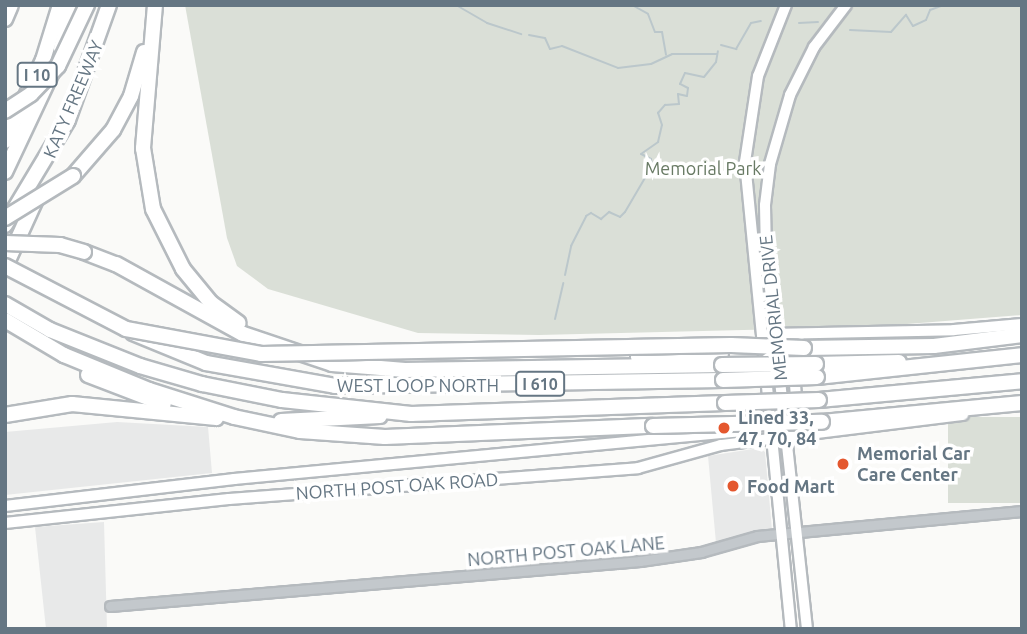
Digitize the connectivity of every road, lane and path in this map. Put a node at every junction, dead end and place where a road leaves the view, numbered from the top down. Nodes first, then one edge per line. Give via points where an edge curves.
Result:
1 (60, 5) edge
2 (73, 5) edge
3 (85, 5) edge
4 (109, 5) edge
5 (154, 5) edge
6 (786, 5) edge
7 (846, 5) edge
8 (8, 6) edge
9 (5, 19) edge
10 (5, 105) edge
11 (5, 111) edge
12 (68, 120) junction
13 (5, 141) edge
14 (5, 172) edge
15 (5, 218) edge
16 (5, 225) edge
17 (5, 243) edge
18 (5, 267) edge
19 (5, 298) edge
20 (5, 304) edge
21 (5, 320) edge
22 (1022, 324) edge
23 (125, 329) junction
24 (760, 334) junction
25 (775, 334) junction
26 (819, 334) junction
27 (1022, 335) edge
28 (262, 341) junction
29 (809, 348) junction
30 (1022, 355) edge
31 (722, 366) junction
32 (1022, 381) edge
33 (1022, 403) edge
34 (1022, 409) edge
35 (354, 412) junction
36 (5, 415) edge
37 (219, 418) junction
38 (821, 429) junction
39 (785, 433) junction
40 (771, 434) junction
41 (5, 506) edge
42 (1022, 510) edge
43 (5, 523) edge
44 (795, 532) junction
45 (781, 533) junction
46 (110, 606) dead end
47 (804, 606) junction
48 (791, 629) edge
49 (807, 629) edge

1 - 13 highway, I 10 via 43,60
2 - 14 highway via 49,82
3 - 10 highway, bridge via 53,62
3 - 11 highway, bridge via 58,66 31,94
4 - 12 highway, KATY FREEWAY / I 10
5 - 15 highway, bridge via 131,96 113,130 73,176
5 - 28 highway via 143,148 153,209 166,242 198,288
6 - 24 main road, MEMORIAL DRIVE via 762,63 746,145
7 - 25 main road, MEMORIAL DRIVE via 802,70 770,164 765,239
8 - 9 highway
12 - 16 highway, KATY FREEWAY / I 10
12 - 18 highway via 60,153
17 - 28 highway, bridge via 60,245 84,252
18 - 23 highway, WEST LOOP NORTH / I 610, bridge
19 - 37 highway via 40,338 85,373 132,395
20 - 35 highway, WEST LOOP NORTH / I 610 via 50,330 166,374 252,395
21 - 38 highway, bridge via 64,355 149,390 246,420 320,433 385,437
22 - 26 main road
23 - 29 highway, bridge via 261,354 731,345
23 - 31 highway, WEST LOOP NORTH / I 610, bridge via 166,350 228,368 357,387
24 - 25 main road
24 - 40 main road, MEMORIAL DRIVE
25 - 26 main road
25 - 39 main road, MEMORIAL DRIVE
26 - 38 main road via 800,343 793,359 800,420
27 - 29 highway via 934,346
28 - 31 highway via 332,364 444,370
29 - 31 highway, bridge
30 - 31 highway, bridge via 816,370
32 - 35 highway, WEST LOOP NORTH / I 610, bridge via 819,400
33 - 38 highway
34 - 38 main road, NORTH POST OAK ROAD
35 - 37 highway
36 - 37 highway via 88,405
38 - 39 main road, NORTH POST OAK ROAD
39 - 40 main road, NORTH POST OAK ROAD
39 - 44 main road, MEMORIAL DRIVE
40 - 41 main road, NORTH POST OAK ROAD via 647,437
40 - 43 main road, NORTH POST OAK ROAD via 638,468 229,499
40 - 45 main road, MEMORIAL DRIVE
42 - 44 street, NORTH POST OAK LANE
44 - 45 street, NORTH POST OAK LANE
44 - 47 main road, MEMORIAL DRIVE
45 - 46 street, NORTH POST OAK LANE via 646,560
45 - 47 main road
45 - 48 main road, MEMORIAL DRIVE
47 - 49 main road, MEMORIAL DRIVE

